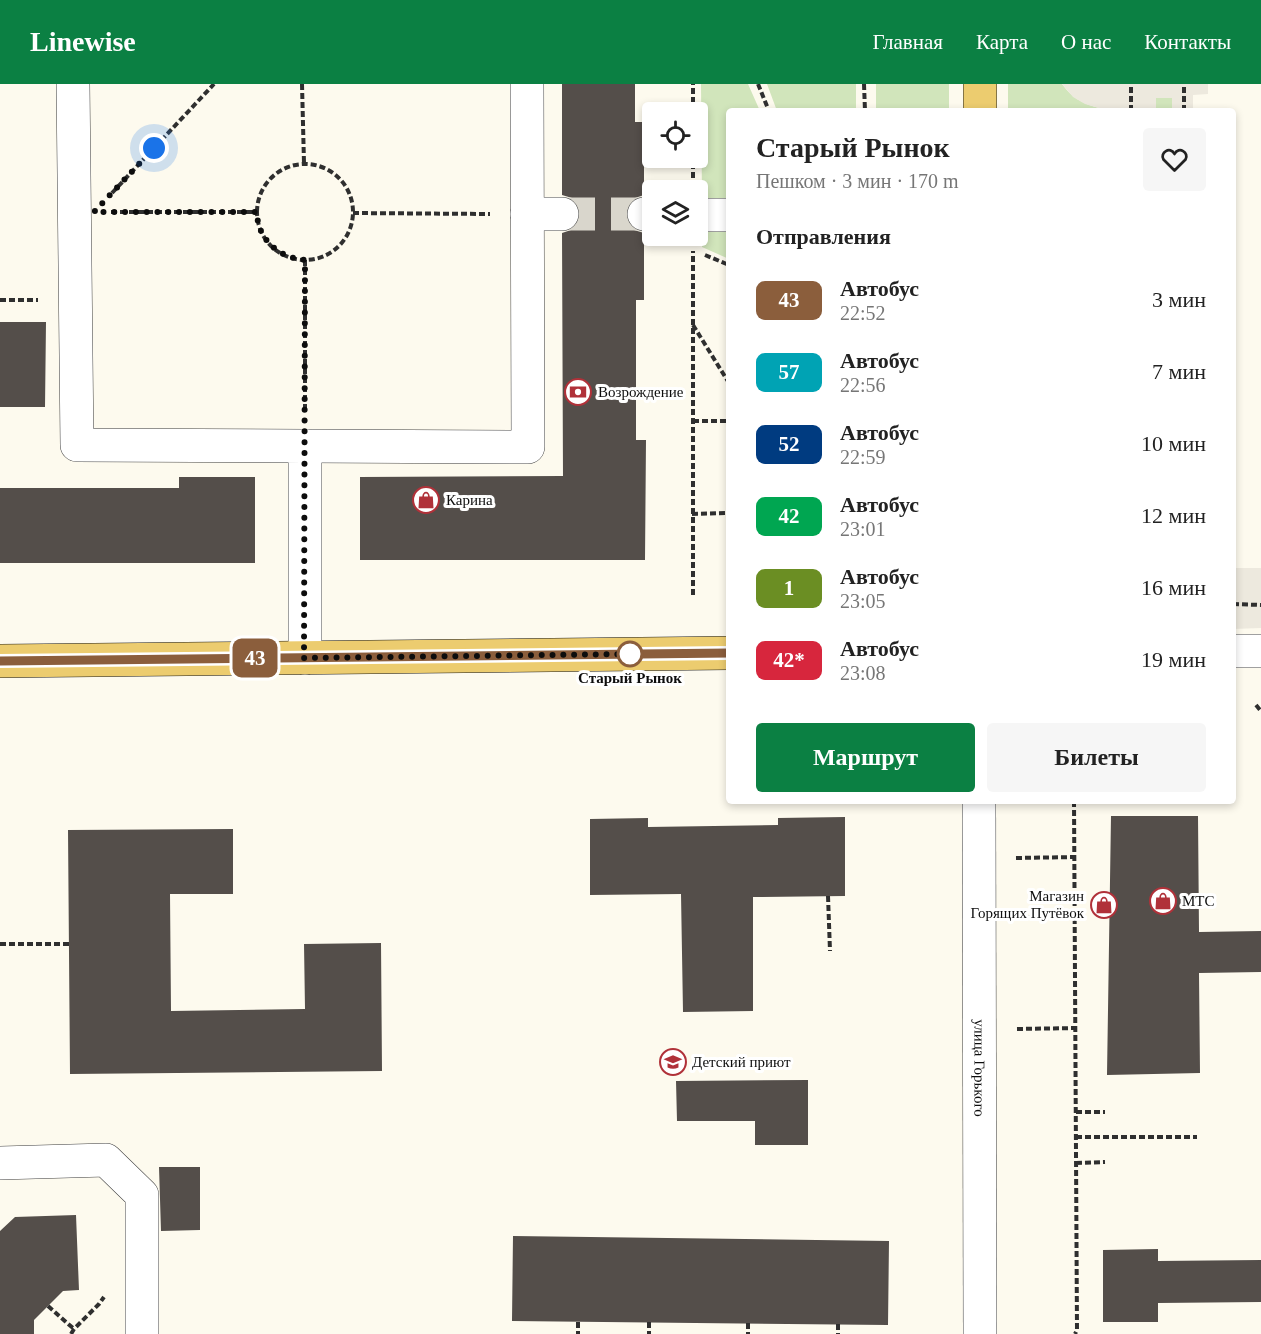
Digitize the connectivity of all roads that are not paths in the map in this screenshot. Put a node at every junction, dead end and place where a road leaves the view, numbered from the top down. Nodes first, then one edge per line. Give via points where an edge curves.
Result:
1 (74, 84) edge
2 (527, 84) edge
3 (980, 84) edge
4 (980, 108) edge
5 (527, 214) junction
6 (562, 214) tunnel mouth
7 (726, 216) edge
8 (708, 224) edge
9 (305, 446) junction
10 (1236, 651) edge
11 (1261, 651) edge
12 (726, 653) edge
13 (304, 658) junction
14 (0, 661) edge
15 (979, 804) edge
16 (0, 1162) edge
17 (142, 1334) edge
18 (980, 1334) edge

1 - 9 street via 85,212 77,445
2 - 5 street
3 - 4 main road
5 - 6 street
5 - 9 street via 528,447
7 - 8 street
9 - 13 street
10 - 11 street
12 - 13 main road
13 - 14 main road
15 - 18 street, улица Горького
16 - 17 street via 106,1160 142,1195

